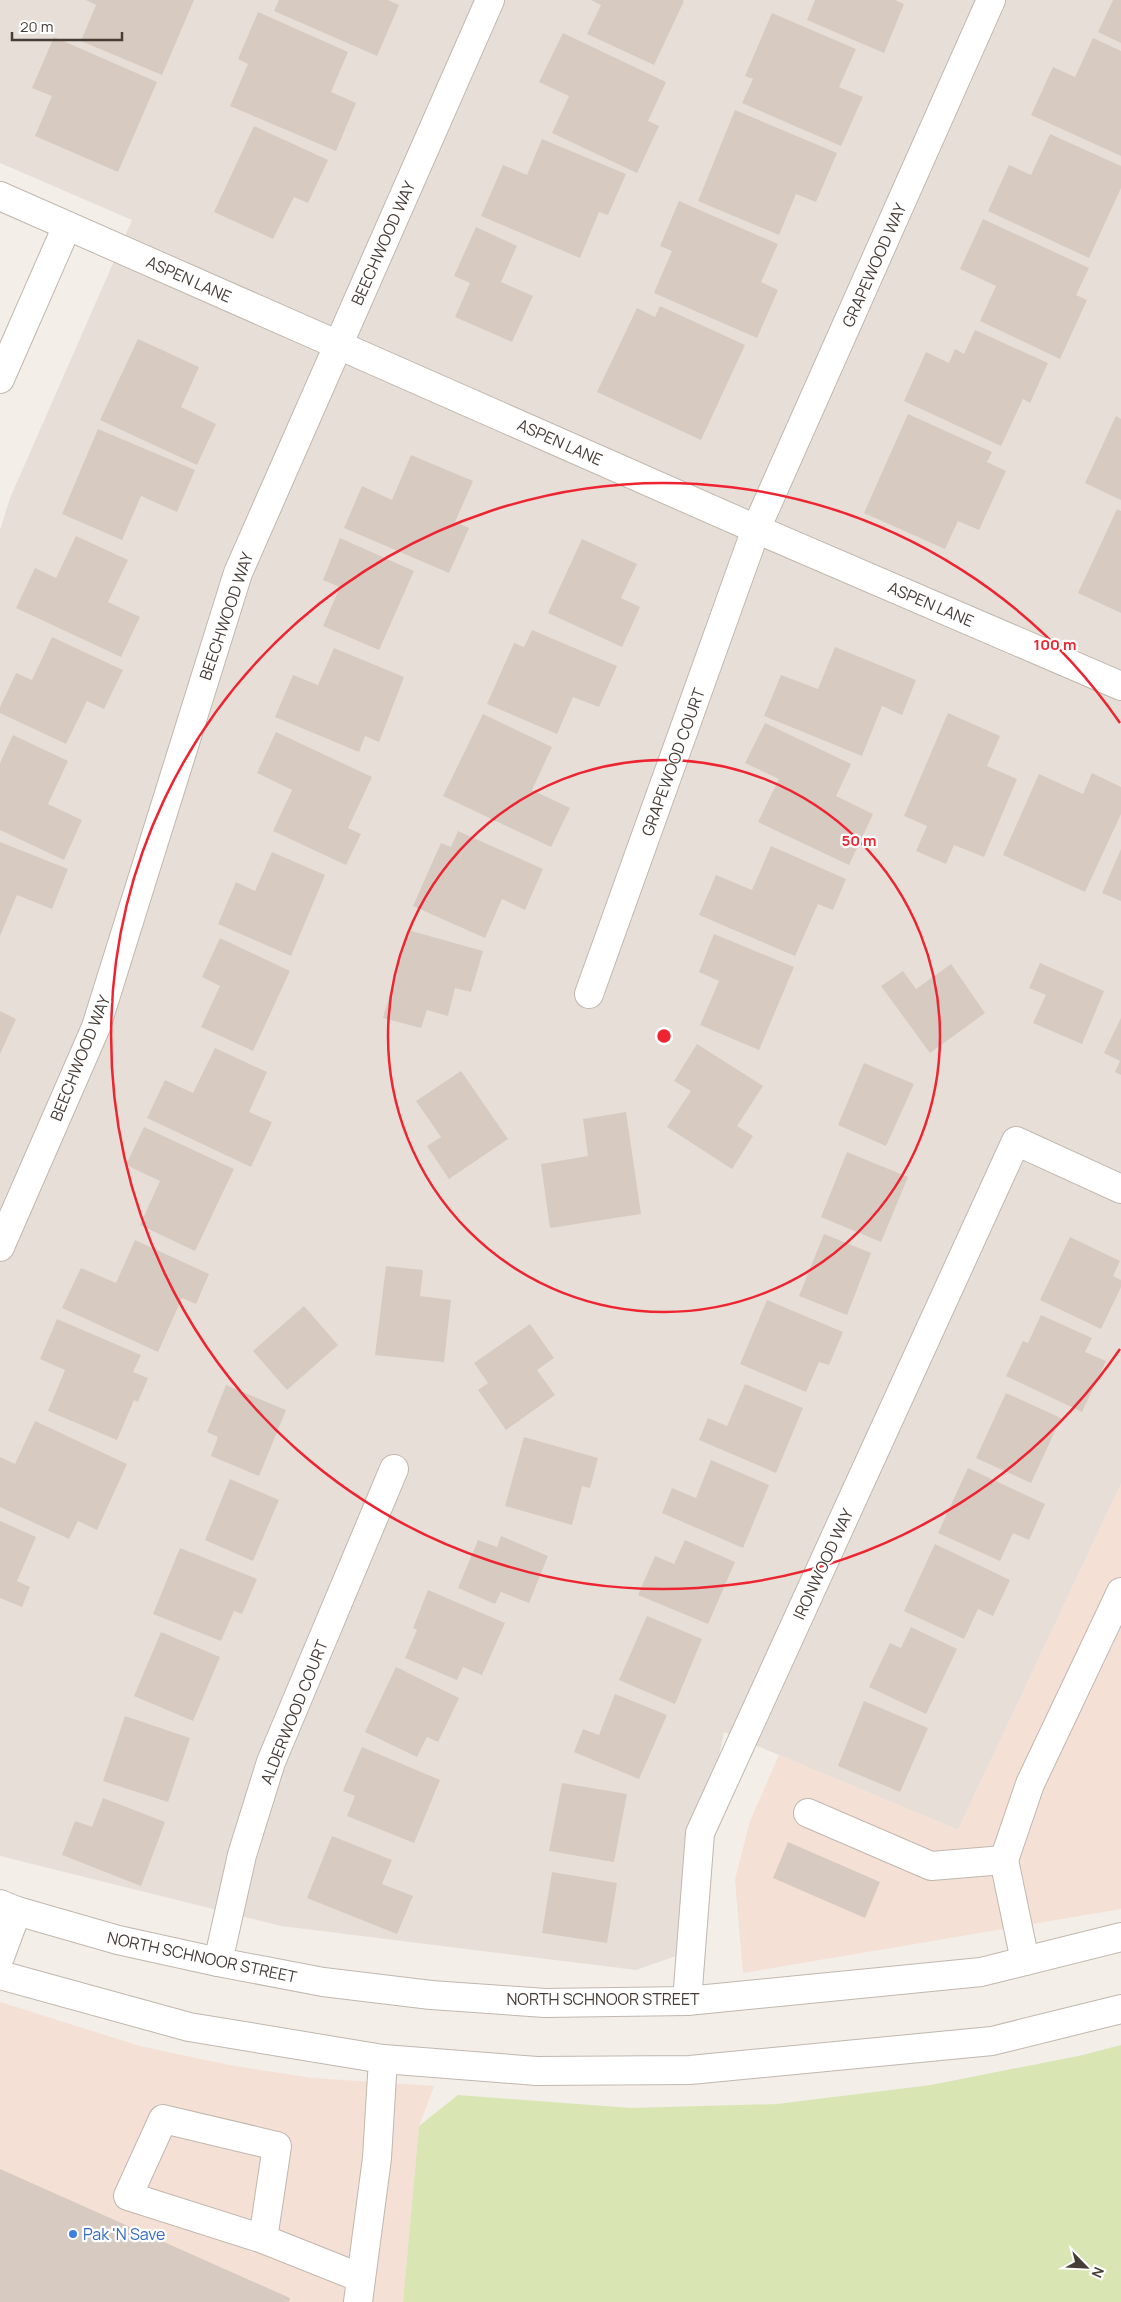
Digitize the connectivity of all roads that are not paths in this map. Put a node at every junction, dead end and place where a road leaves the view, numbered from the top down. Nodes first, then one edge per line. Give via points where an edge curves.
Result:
1 (490, 0) edge
2 (991, 0) edge
3 (0, 196) edge
4 (67, 226) junction
5 (338, 344) junction
6 (0, 379) edge
7 (756, 529) junction
8 (1121, 686) edge
9 (589, 994) dead end
10 (1121, 1189) edge
11 (0, 1247) edge
12 (394, 1469) dead end
13 (1121, 1592) edge
14 (808, 1813) dead end
15 (1004, 1860) junction
16 (9, 1907) edge
17 (1121, 1937) edge
18 (0, 1957) edge
19 (1025, 1961) junction
20 (218, 1962) junction
21 (0, 1975) edge
22 (687, 2001) junction
23 (1121, 2008) edge
24 (383, 2059) junction
25 (263, 2239) junction
26 (360, 2290) edge

1 - 5 street, BEECHWOOD WAY
2 - 7 street, GRAPEWOOD WAY
3 - 4 street, ASPEN LANE
4 - 5 street, ASPEN LANE
4 - 6 street
5 - 7 street, ASPEN LANE
5 - 11 street, BEECHWOOD WAY via 238,573 96,1027
7 - 8 street, ASPEN LANE
7 - 9 street, GRAPEWOOD COURT
10 - 22 street, IRONWOOD WAY via 1016,1141 700,1833
12 - 20 street, ALDERWOOD COURT via 271,1762 242,1855
13 - 15 street via 1030,1784
14 - 15 street via 931,1866
15 - 19 street
16 - 18 street
16 - 20 street, NORTH SCHNOOR STREET via 118,1940
17 - 19 street, NORTH SCHNOOR STREET
19 - 22 street, NORTH SCHNOOR STREET via 981,1972
20 - 22 street, NORTH SCHNOOR STREET via 323,1982 430,1995 545,2003
21 - 24 street via 189,2027
23 - 24 street via 992,2041 690,2070 537,2071
24 - 26 street via 377,2158
25 - 25 street via 277,2146 163,2119 128,2196
25 - 26 street

